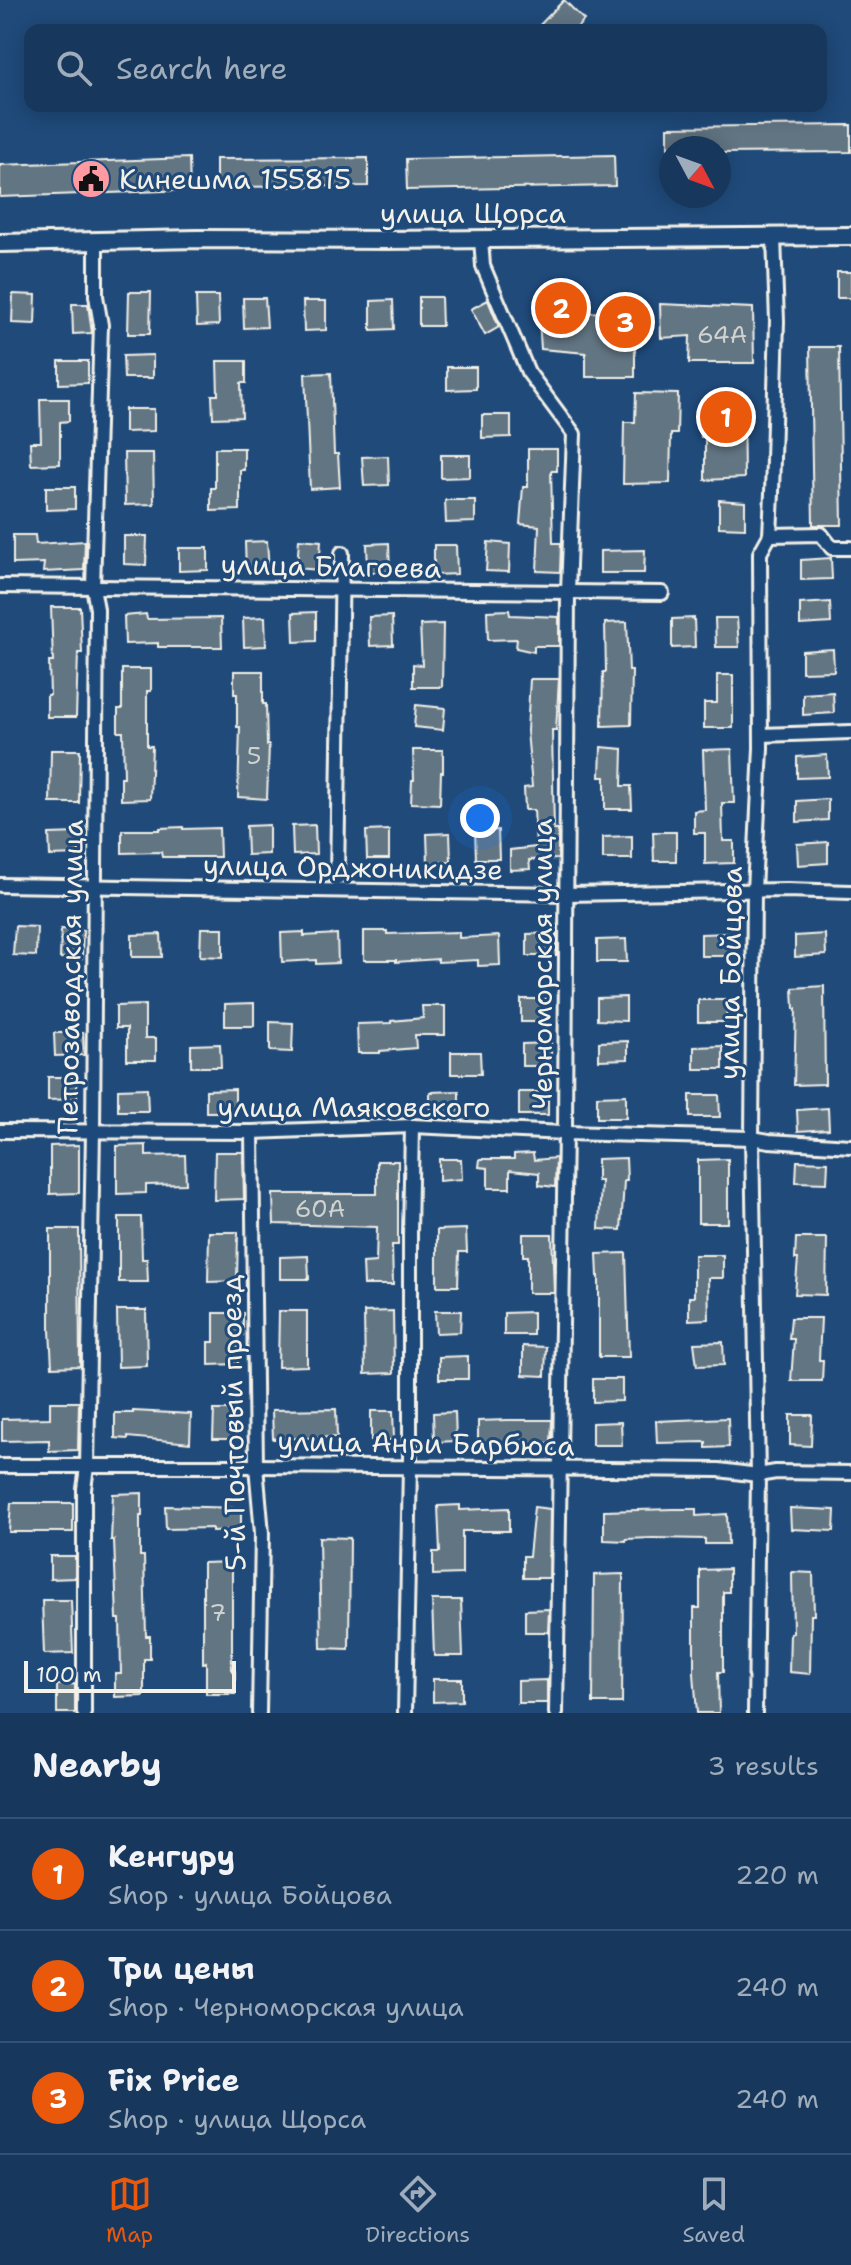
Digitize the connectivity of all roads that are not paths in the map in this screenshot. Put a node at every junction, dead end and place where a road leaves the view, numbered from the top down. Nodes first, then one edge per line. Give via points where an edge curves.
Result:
1 (851, 236) edge
2 (774, 237) junction
3 (481, 239) junction
4 (96, 242) junction
5 (0, 243) edge
6 (770, 535) junction
7 (851, 548) edge
8 (342, 553) dead end
9 (0, 586) edge
10 (93, 587) junction
11 (342, 590) junction
12 (568, 592) junction
13 (662, 593) dead end
14 (851, 732) edge
15 (761, 735) junction
16 (337, 879) dead end
17 (0, 885) edge
18 (95, 887) junction
19 (754, 891) junction
20 (850, 892) edge
21 (567, 894) junction
22 (412, 1126) junction
23 (0, 1131) edge
24 (93, 1132) junction
25 (252, 1132) junction
26 (565, 1133) junction
27 (752, 1138) junction
28 (851, 1146) edge
29 (0, 1466) edge
30 (256, 1466) junction
31 (87, 1467) junction
32 (410, 1467) junction
33 (560, 1469) junction
34 (851, 1473) edge
35 (758, 1475) junction
36 (84, 1713) edge
37 (259, 1713) edge
38 (405, 1713) edge
39 (556, 1713) edge
40 (755, 1713) edge

1 - 2 street, улица Щорса
2 - 3 street, улица Щорса
2 - 6 street, улица Бойцова via 777,321
3 - 4 street, улица Щорса
3 - 12 street, Черноморская улица via 483,266 528,372 574,434
4 - 5 street, улица Щорса
4 - 10 street, Петрозаводская улица via 101,325
6 - 7 street via 821,534 832,548
6 - 15 street, улица Бойцова via 760,553
8 - 11 street
9 - 10 street, улица Благоева
10 - 11 street, улица Благоева
10 - 18 street, Петрозаводская улица
11 - 12 street, улица Благоева
11 - 16 street
12 - 13 street, улица Благоева
12 - 21 street, Черноморская улица
14 - 15 street
15 - 19 street, улица Бойцова
17 - 18 street, улица Орджоникидзе
18 - 21 street, улица Орджоникидзе
18 - 24 street, Петрозаводская улица
19 - 20 street, улица Орджоникидзе
19 - 21 street, улица Орджоникидзе
19 - 27 street, улица Бойцова
21 - 26 street, Черноморская улица
22 - 25 street, улица Маяковского
22 - 26 street, улица Маяковского
22 - 32 street
23 - 24 street, улица Маяковского
24 - 25 street, улица Маяковского
24 - 31 street, Петрозаводская улица
25 - 30 street, 5-й Почтовый проезд
26 - 27 street, улица Маяковского
26 - 33 street, Черноморская улица
27 - 28 street, улица Маяковского
27 - 35 street, улица Бойцова
29 - 31 street, улица Анри Барбюса
30 - 31 street, улица Анри Барбюса
30 - 32 street, улица Анри Барбюса
30 - 37 street, 5-й Почтовый проезд via 262,1533
31 - 36 street, Петрозаводская улица
32 - 33 street, улица Анри Барбюса
32 - 38 street
33 - 35 street, улица Анри Барбюса
33 - 39 street, Черноморская улица
34 - 35 street, улица Анри Барбюса
35 - 40 street, улица Бойцова

